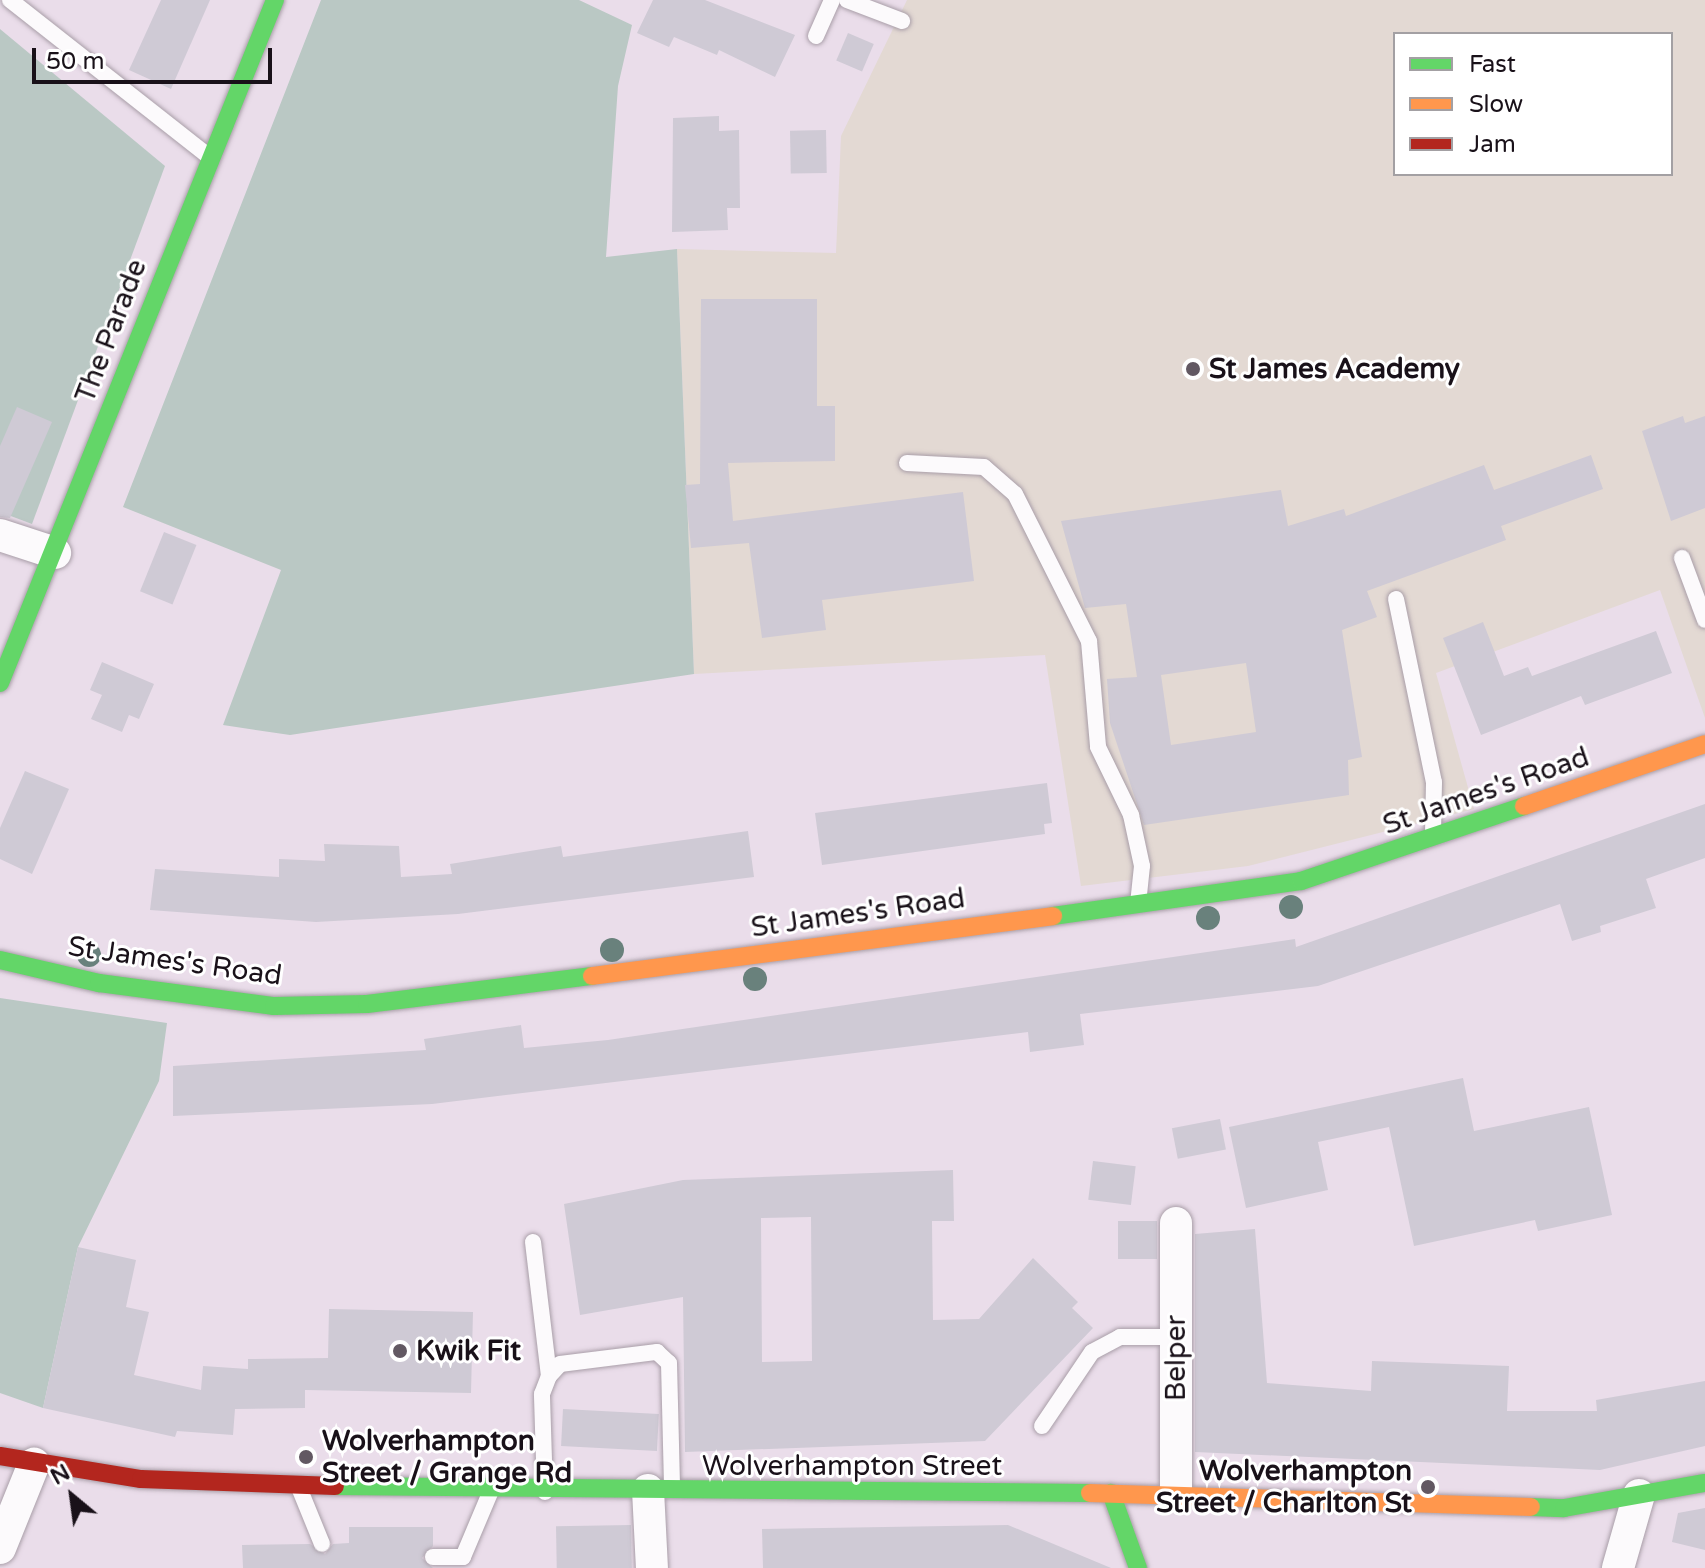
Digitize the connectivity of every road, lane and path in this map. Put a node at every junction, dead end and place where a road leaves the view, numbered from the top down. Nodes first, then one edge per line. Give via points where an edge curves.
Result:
1 (10, 0) edge
2 (275, 0) edge
3 (832, 0) edge
4 (847, 0) edge
5 (902, 21) dead end
6 (816, 36) dead end
7 (209, 157) junction
8 (907, 463) dead end
9 (0, 535) edge
10 (55, 553) junction
11 (1682, 558) dead end
12 (1396, 599) dead end
13 (1705, 620) edge
14 (0, 683) edge
15 (1705, 744) edge
16 (1433, 842) junction
17 (1138, 904) junction
18 (0, 960) edge
19 (1176, 1223) dead end
20 (533, 1242) dead end
21 (1176, 1337) junction
22 (549, 1376) junction
23 (1042, 1426) dead end
24 (0, 1456) edge
25 (34, 1464) junction
26 (1705, 1483) edge
27 (298, 1487) junction
28 (491, 1492) junction
29 (545, 1492) junction
30 (660, 1492) junction
31 (1111, 1493) junction
32 (1176, 1493) junction
33 (1639, 1495) junction
34 (322, 1544) dead end
35 (0, 1548) edge
36 (433, 1557) dead end
37 (652, 1568) edge
38 (1138, 1568) edge
39 (1618, 1568) edge

1 - 7 lane
2 - 7 street, The Parade
3 - 6 lane
4 - 5 lane
7 - 10 street, The Parade
8 - 17 lane via 984,467 1015,494 1089,641 1098,747 1131,815 1142,866
9 - 10 street
10 - 14 street, The Parade
11 - 13 lane
12 - 16 lane via 1434,782
15 - 16 street, St James's Road
16 - 17 street, St James's Road via 1301,881
17 - 18 street, St James's Road via 367,1004 274,1006 188,997
19 - 21 street, Belper
20 - 22 lane
21 - 23 lane via 1120,1337 1092,1352
21 - 32 street, Belper
22 - 29 lane via 542,1394
22 - 30 lane via 560,1364 657,1352 669,1363
24 - 25 street, Wolverhampton Street
25 - 27 street, Wolverhampton Street via 141,1479
25 - 35 street
26 - 33 street, Wolverhampton Street
27 - 28 street, Wolverhampton Street
27 - 34 lane
28 - 29 street, Wolverhampton Street
28 - 36 lane via 463,1557
29 - 30 street, Wolverhampton Street
30 - 31 street, Wolverhampton Street
30 - 37 street
31 - 32 street, Wolverhampton Street
31 - 38 street
32 - 33 street, Wolverhampton Street via 1564,1508
33 - 39 street

